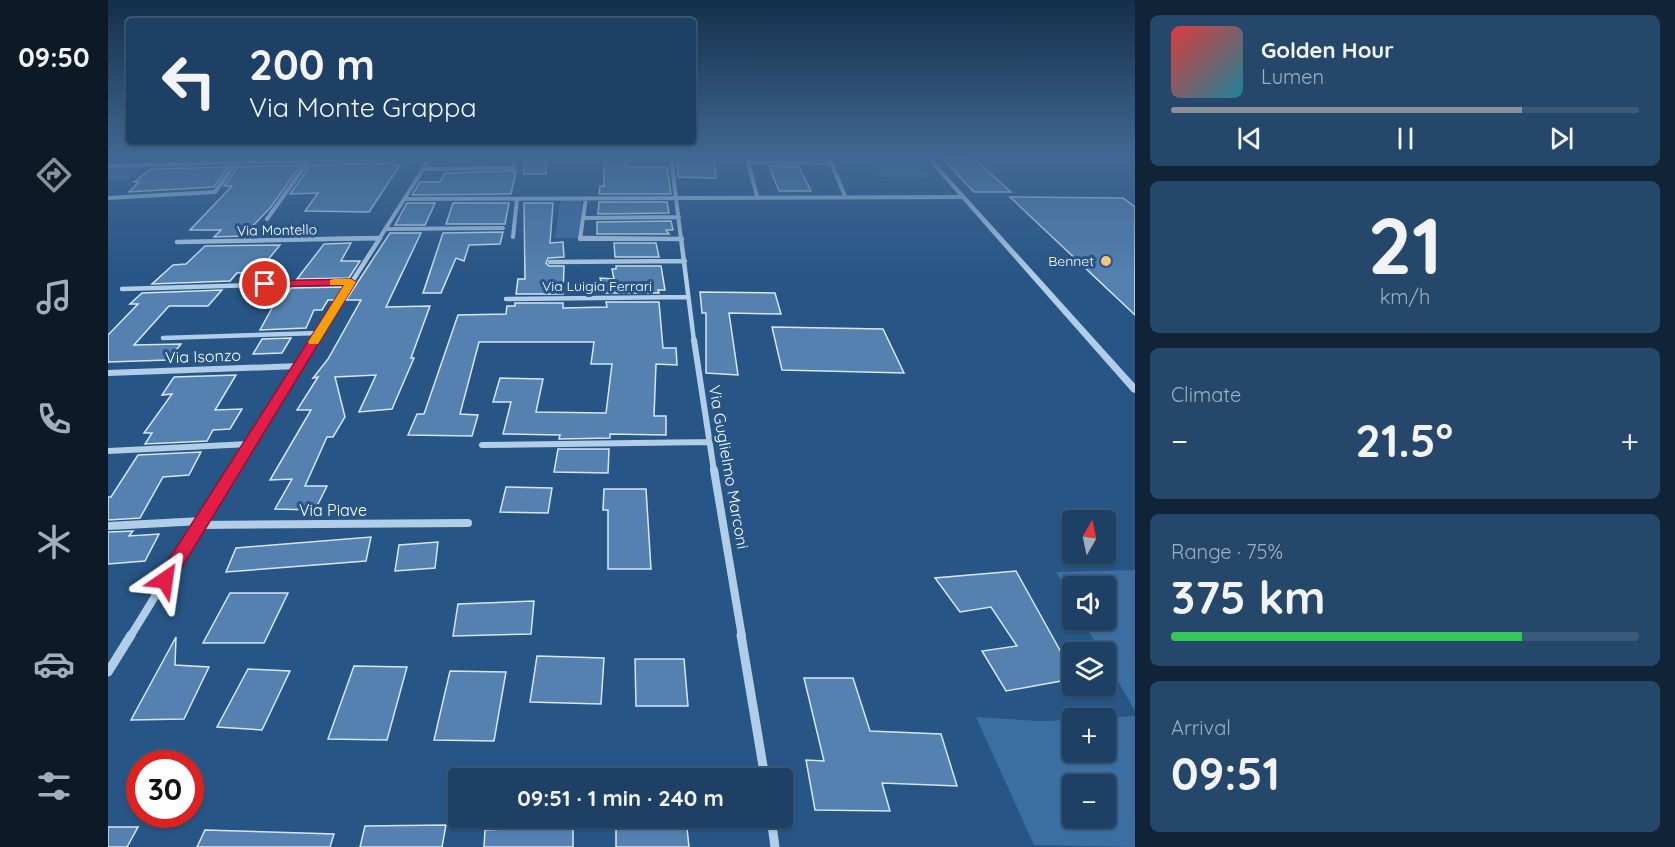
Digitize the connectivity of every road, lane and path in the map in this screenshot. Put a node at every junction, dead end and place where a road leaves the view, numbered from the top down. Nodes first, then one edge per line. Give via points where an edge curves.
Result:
1 (677, 197) edge
2 (962, 197) edge
3 (282, 198) edge
4 (586, 198) junction
5 (629, 198) edge
6 (404, 199) joint
7 (517, 199) junction
8 (679, 217) junction
9 (583, 218) junction
10 (267, 219) dead end
11 (503, 228) dead end
12 (385, 230) junction
13 (513, 237) dead end
14 (378, 238) junction
15 (682, 239) junction
16 (177, 242) dead end
17 (685, 261) junction
18 (550, 262) dead end
19 (351, 282) junction
20 (122, 289) dead end
21 (688, 297) junction
22 (506, 299) dead end
23 (319, 333) junction
24 (163, 338) dead end
25 (299, 366) junction
26 (108, 373) edge
27 (1135, 390) edge
28 (709, 442) junction
29 (249, 444) junction
30 (482, 445) dead end
31 (108, 450) edge
32 (200, 523) junction
33 (468, 523) dead end
34 (108, 526) edge
35 (108, 672) edge
36 (763, 768) edge
37 (772, 828) edge
38 (775, 847) edge

1 - 8 street, Via Guglielmo Marconi
2 - 27 street
3 - 10 street
4 - 5 street
4 - 7 street
4 - 9 street
6 - 7 street
6 - 12 street
7 - 13 street
8 - 9 street
8 - 15 street, Via Guglielmo Marconi
9 - 15 street via 580,239
11 - 12 street
12 - 14 street
14 - 16 street, Via Montello
14 - 19 street
15 - 17 street, Via Guglielmo Marconi
17 - 18 street
17 - 21 street, Via Guglielmo Marconi
19 - 20 street
19 - 23 street
21 - 22 street, Via Luigia Ferrari
21 - 28 street, Via Guglielmo Marconi
23 - 24 street
23 - 25 street
25 - 26 street, Via Isonzo
25 - 29 street
28 - 30 street
28 - 36 street, Via Guglielmo Marconi
29 - 31 street
29 - 32 street
32 - 33 street, Via Piave
32 - 34 street, Via Piave
32 - 35 street
37 - 38 street

